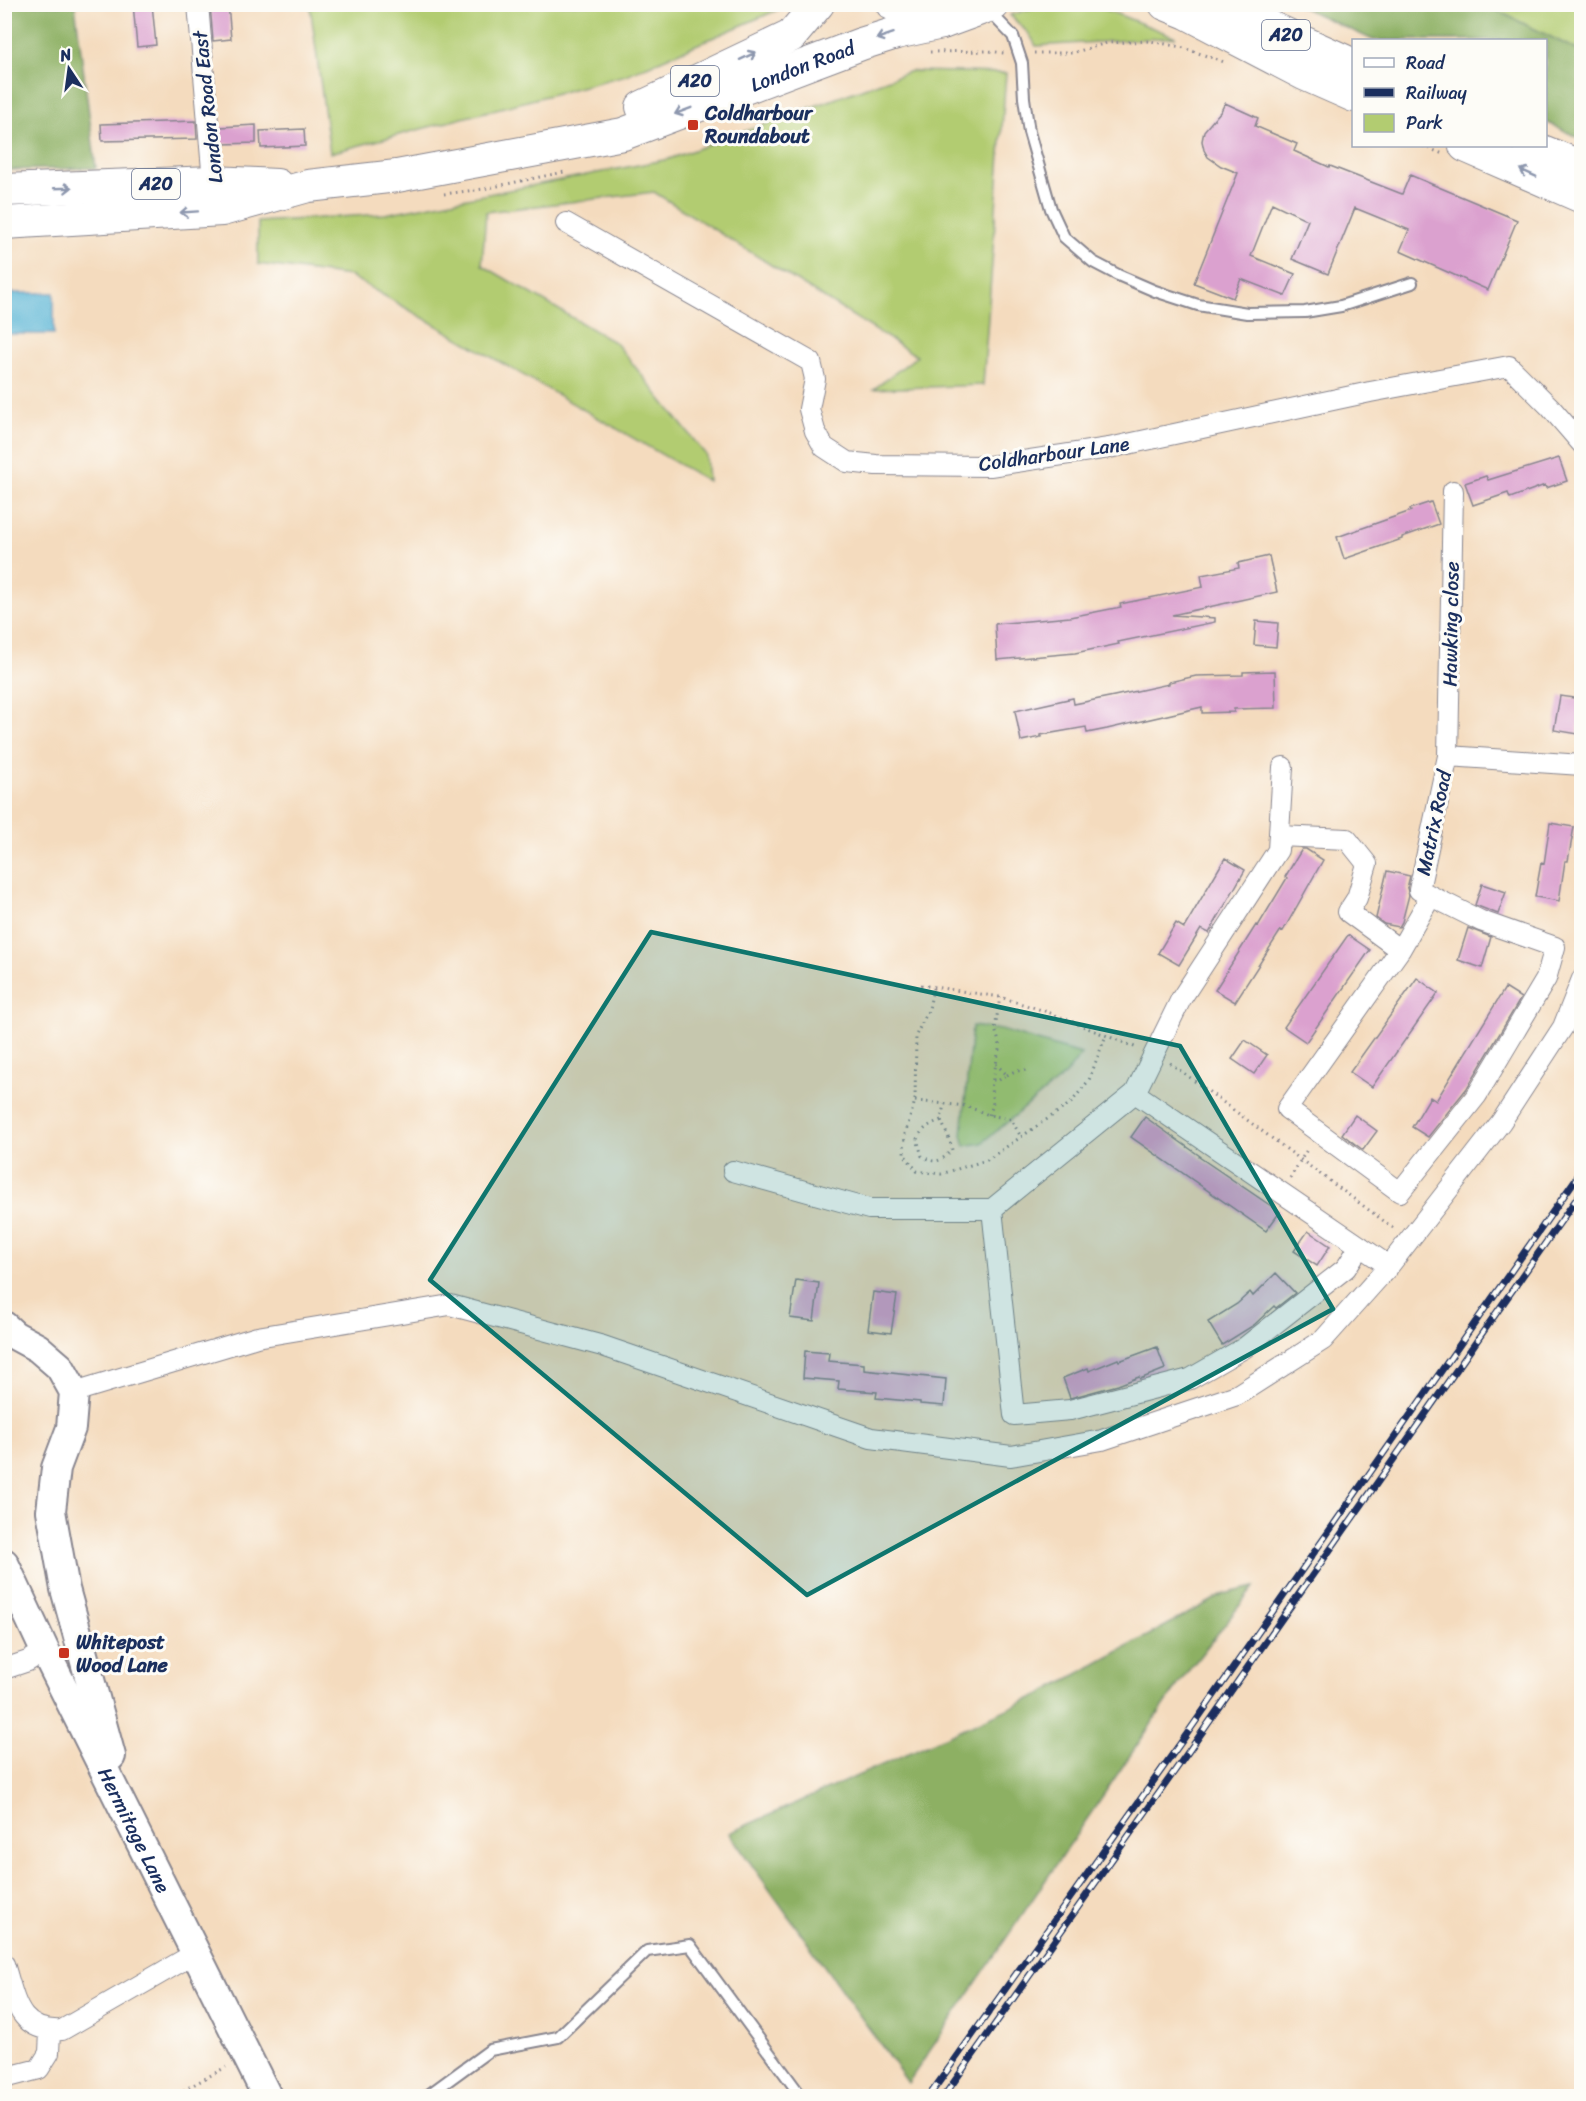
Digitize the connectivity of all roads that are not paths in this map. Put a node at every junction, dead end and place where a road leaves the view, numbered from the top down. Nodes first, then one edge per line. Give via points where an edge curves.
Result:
1 (198, 4) edge
2 (818, 4) edge
3 (892, 4) edge
4 (1165, 4) edge
5 (1219, 4) edge
6 (990, 6) edge
7 (942, 22) junction
8 (1352, 66) edge
9 (1352, 96) edge
10 (562, 145) junction
11 (1467, 147) edge
12 (1532, 147) edge
13 (1581, 167) edge
14 (4, 190) edge
15 (217, 196) junction
16 (1581, 197) edge
17 (566, 223) dead end
18 (4, 225) edge
19 (1412, 283) dead end
20 (1581, 444) edge
21 (1453, 491) dead end
22 (1448, 756) junction
23 (1581, 765) edge
24 (1283, 767) dead end
25 (1279, 836) junction
26 (1425, 893) junction
27 (1400, 950) junction
28 (1581, 979) edge
29 (1135, 1093) junction
30 (733, 1171) dead end
31 (992, 1209) junction
32 (1360, 1246) junction
33 (1389, 1266) junction
34 (4, 1326) edge
35 (74, 1392) junction
36 (4, 1563) edge
37 (45, 1652) junction
38 (4, 1670) edge
39 (129, 1821) junction
40 (194, 1954) junction
41 (4, 1964) edge
42 (50, 2031) junction
43 (4, 2078) edge
44 (267, 2097) edge
45 (427, 2097) edge
46 (801, 2097) edge

1 - 15 street, London Road East
10 -> 2 main road, London Road / A20 via 791,36
3 - 7 main road
4 - 9 main road, A20
5 - 8 main road, A20
6 - 7 main road
6 - 19 lane via 1013,36 1022,63 1029,132 1052,209 1064,237 1093,262 1198,305 1247,313 1305,312 1341,306
7 -> 10 main road, London Road / A20 via 861,44 623,134
10 - 15 main road, London Road / A20 via 396,176
16 -> 11 main road
12 - 13 main road
14 -> 15 main road, London Road / A20
15 -> 18 main road, London Road / A20
17 - 20 street, Coldharbour Lane via 811,362 815,379 809,409 815,431 824,447 847,462 990,466 1109,448 1509,366
21 - 22 street, Hawking close
22 - 23 street
22 - 26 street, Matrix Road
24 - 25 street
25 - 27 street via 1347,839 1367,864 1357,898 1348,912
25 - 29 street via 1278,850 1180,999
26 - 27 street, Matrix Road
26 - 27 street, Matrix Road via 1481,921 1555,947 1546,979 1477,1095 1400,1192 1287,1109
28 - 33 street via 1563,1027 1501,1122
29 - 31 street
29 - 32 street
30 - 31 street via 869,1209
31 - 32 street via 1014,1415 1070,1410 1190,1379 1254,1341 1346,1268
32 - 33 street
33 - 35 street via 1323,1340 1237,1395 1102,1440 1011,1456 871,1438 603,1346 450,1305 257,1337
34 - 35 main road via 60,1367
35 - 39 main road via 71,1428 56,1468 51,1511 65,1589
36 - 37 main road, Hermitage Lane
37 - 38 street
37 - 39 main road, Hermitage Lane
39 - 40 main road, Hermitage Lane
40 - 42 street via 62,2030
40 - 44 main road, Hermitage Lane
41 - 42 street via 23,2016 37,2028
42 - 43 street via 49,2053 39,2069
45 - 46 lane via 490,2050 558,2037 647,1951 690,1945

